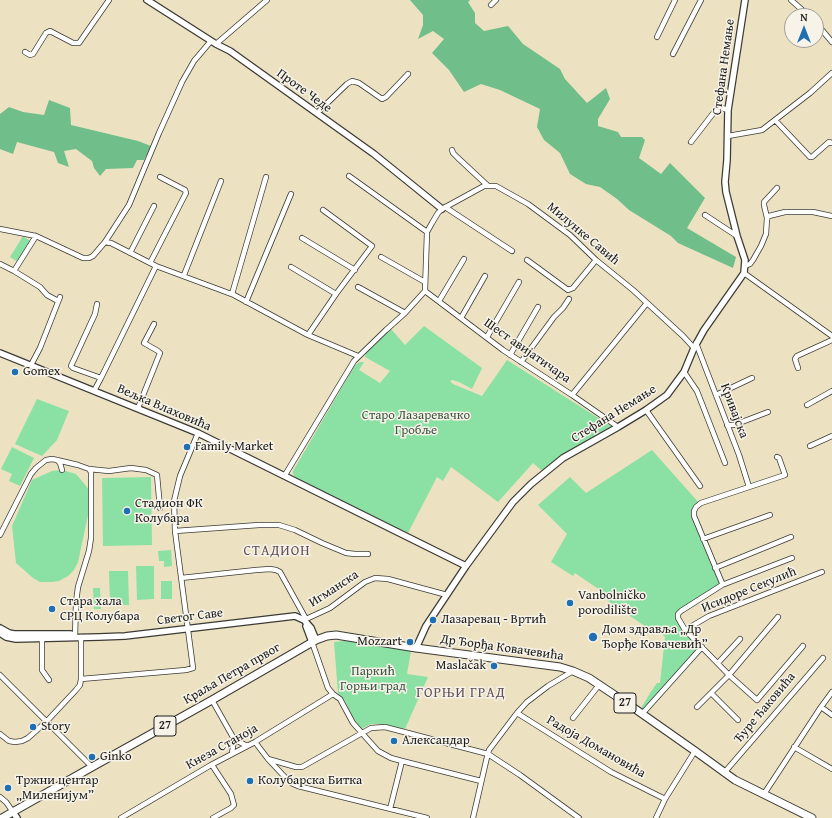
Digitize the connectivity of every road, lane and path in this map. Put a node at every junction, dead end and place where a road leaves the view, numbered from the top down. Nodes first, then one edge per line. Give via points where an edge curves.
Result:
1 (109, 0) edge
2 (147, 0) edge
3 (266, 0) edge
4 (496, 0) edge
5 (675, 0) edge
6 (701, 0) edge
7 (745, 0) edge
8 (790, 0) edge
9 (491, 6) dead end
10 (800, 8) edge
11 (824, 33) edge
12 (657, 37) dead end
13 (213, 42) junction
14 (832, 42) edge
15 (25, 52) dead end
16 (673, 54) dead end
17 (832, 73) edge
18 (408, 74) dead end
19 (728, 110) junction
20 (317, 113) junction
21 (775, 120) junction
22 (728, 136) junction
23 (691, 142) dead end
24 (832, 143) edge
25 (452, 150) dead end
26 (350, 176) dead end
27 (160, 177) dead end
28 (266, 177) dead end
29 (221, 181) dead end
30 (487, 185) junction
31 (777, 188) dead end
32 (291, 194) dead end
33 (154, 206) dead end
34 (444, 208) junction
35 (323, 210) dead end
36 (705, 215) dead end
37 (832, 216) edge
38 (767, 218) junction
39 (0, 229) edge
40 (428, 232) junction
41 (36, 236) junction
42 (737, 236) junction
43 (302, 238) dead end
44 (105, 242) junction
45 (512, 251) dead end
46 (130, 253) junction
47 (381, 257) dead end
48 (464, 259) dead end
49 (527, 260) dead end
50 (596, 260) junction
51 (150, 263) junction
52 (0, 264) edge
53 (156, 266) junction
54 (745, 266) junction
55 (291, 267) dead end
56 (355, 270) junction
57 (14, 271) junction
58 (744, 273) junction
59 (184, 276) junction
60 (485, 276) dead end
61 (425, 282) junction
62 (519, 282) dead end
63 (358, 287) dead end
64 (425, 291) junction
65 (232, 294) junction
66 (336, 294) junction
67 (569, 299) dead end
68 (439, 301) junction
69 (246, 302) junction
70 (647, 303) junction
71 (98, 304) dead end
72 (538, 307) dead end
73 (405, 313) junction
74 (461, 318) junction
75 (154, 324) dead end
76 (308, 336) junction
77 (832, 336) edge
78 (487, 337) junction
79 (832, 340) edge
80 (695, 345) junction
81 (0, 353) edge
82 (510, 355) junction
83 (358, 356) junction
84 (521, 362) junction
85 (31, 366) junction
86 (798, 368) dead end
87 (684, 372) junction
88 (101, 378) junction
89 (752, 378) dead end
90 (94, 391) junction
91 (832, 391) edge
92 (716, 394) junction
93 (572, 395) junction
94 (807, 405) dead end
95 (138, 408) junction
96 (646, 410) junction
97 (768, 412) dead end
98 (727, 425) junction
99 (618, 428) junction
100 (198, 433) junction
101 (832, 436) edge
102 (810, 446) dead end
103 (777, 457) dead end
104 (55, 459) junction
105 (725, 463) dead end
106 (89, 469) junction
107 (62, 470) dead end
108 (285, 475) junction
109 (700, 486) dead end
110 (749, 487) junction
111 (160, 508) dead end
112 (770, 515) dead end
113 (175, 531) junction
114 (0, 535) edge
115 (791, 537) dead end
116 (703, 539) junction
117 (368, 554) dead end
118 (792, 558) dead end
119 (466, 566) junction
120 (715, 568) junction
121 (822, 572) dead end
122 (181, 578) junction
123 (722, 585) junction
124 (447, 595) junction
125 (778, 617) dead end
126 (305, 620) junction
127 (0, 628) edge
128 (188, 628) junction
129 (685, 630) junction
130 (0, 633) edge
131 (78, 637) junction
132 (42, 639) junction
133 (740, 639) dead end
134 (314, 641) junction
135 (803, 646) dead end
136 (702, 647) junction
137 (416, 648) junction
138 (823, 658) dead end
139 (718, 663) junction
140 (573, 671) junction
141 (0, 675) edge
142 (729, 675) junction
143 (81, 679) junction
144 (49, 680) dead end
145 (599, 685) junction
146 (832, 692) edge
147 (333, 694) junction
148 (711, 694) junction
149 (212, 700) junction
150 (697, 707) dead end
151 (821, 707) junction
152 (517, 713) junction
153 (642, 714) junction
154 (832, 714) edge
155 (574, 718) dead end
156 (738, 720) dead end
157 (47, 721) junction
158 (362, 733) junction
159 (0, 734) edge
160 (234, 739) junction
161 (255, 742) junction
162 (247, 746) junction
163 (794, 747) junction
164 (695, 750) junction
165 (232, 754) junction
166 (488, 754) junction
167 (268, 759) junction
168 (402, 761) junction
169 (212, 765) junction
170 (92, 767) junction
171 (832, 769) edge
172 (724, 773) junction
173 (481, 781) junction
174 (764, 794) junction
175 (0, 797) edge
176 (665, 799) junction
177 (390, 809) junction
178 (15, 815) edge
179 (2, 818) edge
180 (121, 818) edge
181 (214, 818) edge
182 (427, 818) edge
183 (473, 818) edge
184 (579, 818) edge
185 (656, 818) edge
186 (812, 818) edge

1 - 15 street via 79,43 73,43 50,31 46,33 33,54
2 - 13 street, Проте Чеде
3 - 13 street
4 - 9 street
5 - 12 street
6 - 16 street
7 - 19 street, Стефана Немање
8 - 10 street
11 - 14 street
13 - 20 street, Проте Чеде via 230,51
13 - 44 street via 194,61 182,82 129,205
17 - 21 street
18 - 20 street via 382,99 352,81
19 - 22 street, Стефана Немање
19 - 23 street via 722,108 715,111
20 - 34 street, Проте Чеде
21 - 22 street via 762,130
21 - 24 street via 810,157 829,142
22 - 42 street, Стефана Немање via 725,182
25 - 30 street
26 - 40 street
27 - 51 street via 186,190 186,193
28 - 65 street
29 - 59 street
30 - 34 street
30 - 50 street, Милунке Савић via 496,186 538,211 570,235
31 - 38 street via 764,202
32 - 69 street
33 - 46 street
34 - 40 street
34 - 45 street
35 - 56 street via 372,246
36 - 42 street
37 - 38 street via 813,212 785,212
38 - 54 street via 766,234 761,246 750,264
39 - 41 street
40 - 61 street
41 - 44 street via 83,258 93,256
41 - 57 street
42 - 54 street, Стефана Немање
43 - 56 street
44 - 46 street via 110,242
46 - 51 street
47 - 61 street
48 - 68 street
49 - 50 street via 568,290 573,288
50 - 70 street, Милунке Савић
51 - 53 street
52 - 57 street
53 - 59 street
53 - 88 street
54 - 58 street, Стефана Немање
55 - 66 street
56 - 66 street
57 - 85 street via 40,287 47,295 59,299
58 - 77 street
58 - 80 street, Стефана Немање
59 - 65 street
60 - 74 street
61 - 64 street
62 - 78 street
63 - 73 street
64 - 68 street, Шест авијатичара
64 - 73 street
65 - 69 street
66 - 76 street
67 - 84 street
68 - 74 street, Шест авијатичара
69 - 76 street
70 - 80 street, Милунке Савић
70 - 93 street
71 - 88 street via 72,366
72 - 82 street
73 - 83 street
74 - 78 street, Шест авијатичара
75 - 95 street via 144,343 160,353
76 - 83 street
78 - 82 street, Шест авијатичара
79 - 86 street via 797,356 795,359
80 - 87 street, Стефана Немање
80 - 92 street, Кривајска
81 - 85 street, Вељка Влаховића
82 - 84 street, Шест авијатичара
83 - 108 street
84 - 93 street, Шест авијатичара
85 - 90 street, Вељка Влаховића
87 - 96 street, Стефана Немање via 667,395
87 - 105 street via 697,391
88 - 90 street
89 - 92 street
90 - 95 street, Вељка Влаховића
91 - 94 street
92 - 98 street, Кривајска
93 - 99 street, Шест авијатичара
95 - 100 street, Вељка Влаховића
96 - 99 street, Стефана Немање
96 - 109 street
97 - 98 street via 734,425
98 - 110 street, Кривајска
99 - 119 street, Стефана Немање via 564,458 531,484 513,502
100 - 108 street, Вељка Влаховића
100 - 113 street via 177,487 174,501
101 - 102 street
103 - 110 street via 785,476
104 - 106 street
104 - 107 street via 60,463
104 - 114 street via 41,463 31,474
106 - 111 street via 110,471 131,468 157,475
106 - 131 street via 92,482 91,538 76,602
108 - 119 street, Вељка Влаховића
110 - 116 street via 696,507 694,516
112 - 116 street
113 - 117 street via 279,525 346,553
113 - 122 street
115 - 120 street
116 - 120 street
118 - 123 street
119 - 124 street, Стефана Немање
120 - 123 street
121 - 129 street, Исидоре Секулић via 709,616
122 - 126 street via 276,570 280,572
122 - 128 street
123 - 129 street via 678,614
124 - 126 street, Игманска via 388,579 374,578 330,608
124 - 137 street, Стефана Немање via 426,626
125 - 142 street
126 - 128 street, Светог Саве via 290,616
126 - 134 street
127 - 131 street, Светог Саве via 14,634 71,634
128 - 131 street, Светог Саве via 125,636
128 - 143 street via 194,666 191,669
129 - 136 street
130 - 132 street, Светог Саве via 16,639
131 - 132 street, Светог Саве
131 - 143 street
132 - 144 street via 42,670
133 - 139 street
134 - 137 main road, Др Ђорђа Ковачевића / 27 via 336,635
134 - 147 street via 326,684
134 - 149 main road, Краља Петра првог / 27
135 - 142 street via 757,700
136 - 139 street
136 - 153 street
137 - 140 main road, Др Ђорђа Ковачевића / 27 via 560,667
138 - 172 street, Ђуре Ђаковића
139 - 142 street
140 - 145 main road, Др Ђорђа Ковачевића / 27
140 - 152 street via 548,686
141 - 157 street
142 - 148 street
143 - 157 street via 76,690
145 - 153 main road, Др Ђорђа Ковачевића / 27
145 - 155 street
146 - 151 street
147 - 158 street via 342,702
147 - 161 street, Кнеза Станоја
148 - 150 street
148 - 156 street
149 - 160 street
149 - 170 main road, Краља Петра првог / 27
151 - 154 street
151 - 163 street
152 - 166 street
152 - 176 street, Радоја Домановића via 612,772
153 - 164 main road, Др Ђорђа Ковачевића / 27
157 - 159 street via 22,741 8,741
157 - 170 street
158 - 166 street via 371,728 385,727
158 - 167 street via 302,767
158 - 168 street via 378,751
160 - 162 street
160 - 165 street
161 - 162 street, Кнеза Станоја
161 - 167 street
162 - 165 street, Кнеза Станоја
163 - 171 street
163 - 174 street
164 - 172 main road, Др Ђорђа Ковачевића / 27
164 - 176 street
165 - 169 street, Кнеза Станоја
166 - 173 street
166 - 184 street
167 - 177 street via 291,783 298,786
168 - 173 street
168 - 177 street
169 - 180 street, Кнеза Станоја
169 - 181 street via 234,805
170 - 178 main road, Краља Петра првог / 27
172 - 174 main road, Др Ђорђа Ковачевића / 27
173 - 183 street
174 - 186 main road, Др Ђорђа Ковачевића / 27
175 - 178 street
176 - 185 street
177 - 182 street
178 - 179 main road, 27

